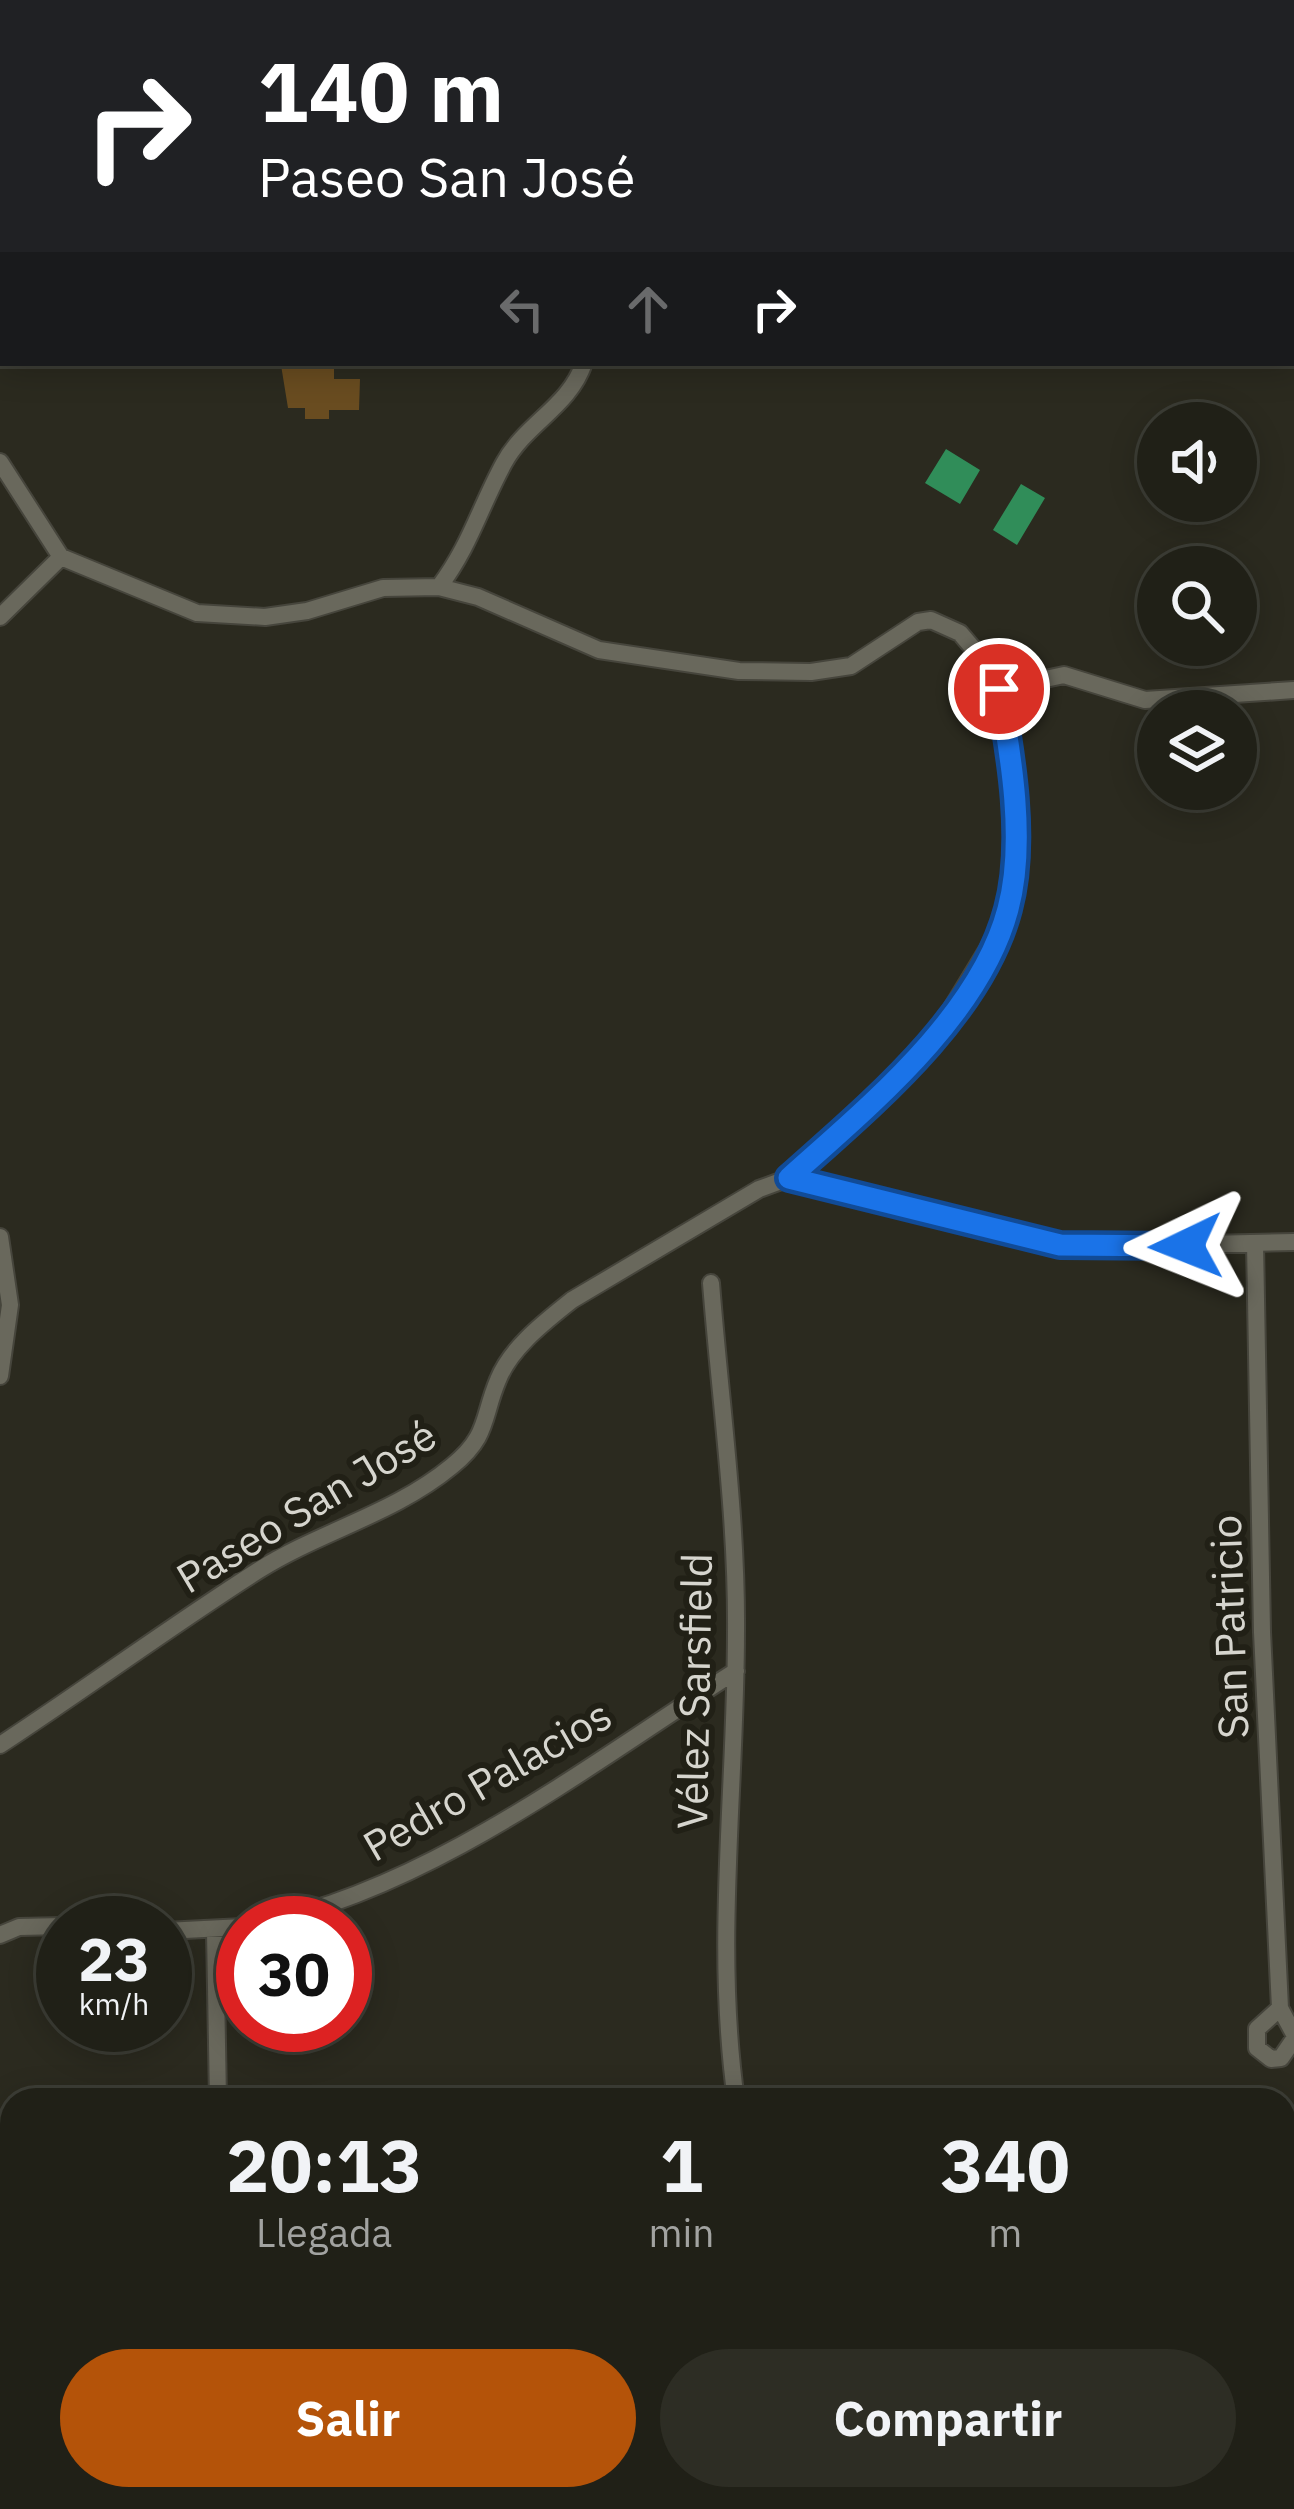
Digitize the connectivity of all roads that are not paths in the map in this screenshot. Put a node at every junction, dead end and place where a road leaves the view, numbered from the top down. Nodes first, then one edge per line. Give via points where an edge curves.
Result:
1 (583, 366) edge
2 (0, 462) edge
3 (61, 557) junction
4 (440, 587) junction
5 (0, 617) edge
6 (999, 689) junction
7 (1294, 690) edge
8 (789, 1178) junction
9 (0, 1237) edge
10 (1294, 1242) edge
11 (1255, 1243) junction
12 (710, 1283) dead end
13 (0, 1376) edge
14 (736, 1671) junction
15 (0, 1745) edge
16 (356, 1896) edge
17 (36, 1927) edge
18 (192, 1931) edge
19 (214, 1931) joint
20 (0, 1935) edge
21 (1280, 2008) junction
22 (1294, 2036) edge
23 (218, 2088) edge
24 (734, 2088) edge

1 - 4 street via 575,388 503,465 476,533
2 - 3 street
3 - 4 street via 181,609 235,617 307,611 382,588
3 - 5 street
4 - 6 street via 599,650 739,670 851,666 931,620 973,646
6 - 7 street via 1064,675 1145,700
6 - 8 street, Paseo San José via 1014,846 1003,925 932,1041
8 - 11 street via 1060,1245
8 - 15 street, Paseo San José via 740,1200 544,1323 510,1359 489,1422 451,1467 387,1510 259,1570
9 - 13 street via 10,1305
10 - 11 street
11 - 21 street, San Patricio
12 - 14 street, Vélez Sarsfield
14 - 16 street, Pedro Palacios
14 - 24 street, Vélez Sarsfield via 724,1941
17 - 20 street
18 - 19 street
19 - 23 street
21 - 22 street, San Patricio
21 - 22 street, San Patricio via 1257,2029 1257,2048 1281,2058

